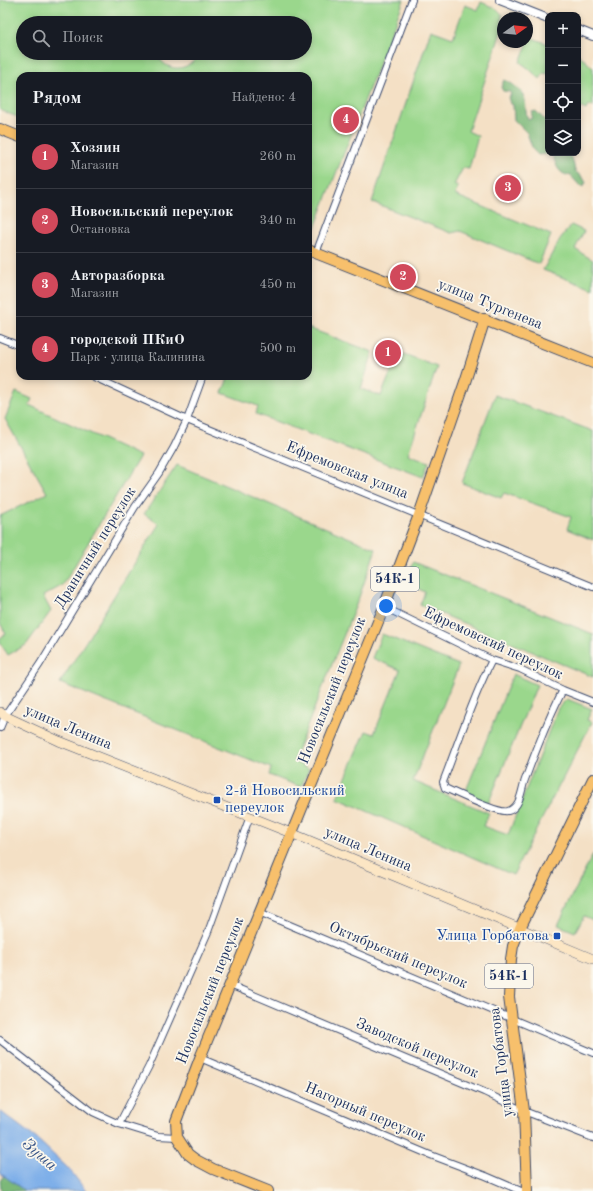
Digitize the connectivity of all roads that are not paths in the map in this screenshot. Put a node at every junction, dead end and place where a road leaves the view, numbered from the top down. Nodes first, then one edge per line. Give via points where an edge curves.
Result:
1 (412, 0) edge
2 (500, 0) edge
3 (518, 3) edge
4 (545, 16) edge
5 (581, 31) edge
6 (593, 36) edge
7 (0, 128) edge
8 (16, 135) edge
9 (312, 251) edge
10 (485, 319) junction
11 (0, 338) edge
12 (16, 344) edge
13 (593, 363) edge
14 (101, 380) edge
15 (201, 380) edge
16 (186, 420) junction
17 (419, 515) junction
18 (593, 587) edge
19 (384, 608) junction
20 (492, 660) junction
21 (563, 690) junction
22 (593, 702) edge
23 (2, 714) edge
24 (0, 728) edge
25 (593, 779) edge
26 (250, 816) junction
27 (291, 833) junction
28 (259, 912) junction
29 (520, 928) junction
30 (593, 959) edge
31 (230, 985) junction
32 (512, 1019) junction
33 (0, 1040) edge
34 (593, 1052) edge
35 (200, 1058) junction
36 (524, 1111) junction
37 (119, 1124) junction
38 (177, 1137) junction
39 (593, 1138) edge
40 (268, 1191) edge
41 (521, 1191) edge
42 (527, 1191) edge

1 - 9 street
2 - 3 street
3 - 4 street
5 - 6 street
7 - 8 main road
9 - 10 main road, улица Тургенева
10 - 13 main road, улица Тургенева
10 - 17 main road, Новосильский переулок / 54К-1
11 - 12 street
14 - 16 street, Ефремовская улица
15 - 16 street, Драничный переулок
16 - 17 street, Ефремовская улица
16 - 23 street, Драничный переулок via 159,473 135,507 40,664
17 - 18 street, Ефремовская улица
17 - 19 main road, Новосильский переулок / 54К-1
19 - 20 street, Ефремовский переулок
19 - 27 main road, Новосильский переулок / 54К-1
20 - 21 street, Ефремовский переулок via 520,669
20 - 21 street via 482,679 443,782 445,788 477,802 507,812 513,809 520,798 552,712
21 - 22 street, Ефремовский переулок
23 - 24 street, Драничный переулок
23 - 26 main road, улица Ленина via 59,741
25 - 29 main road, улица Горбатова / 54К-1
26 - 27 main road, улица Ленина
26 - 37 street via 208,932 149,1066
27 - 28 main road, Новосильский переулок / 54К-1
27 - 29 main road, улица Ленина
28 - 31 main road, Новосильский переулок / 54К-1
28 - 32 street, Октябрьский переулок
29 - 30 main road, улица Ленина
29 - 32 main road, улица Горбатова / 54К-1 via 513,946 510,966 509,997
31 - 35 main road, Новосильский переулок / 54К-1
31 - 36 street, Заводской переулок
32 - 34 street, Октябрьский переулок
32 - 36 main road, улица Горбатова / 54К-1
33 - 37 street via 93,1112
35 - 38 main road, Новосильский переулок / 54К-1 via 176,1121
35 - 41 street, Нагорный переулок
36 - 39 street, Заводской переулок
36 - 42 main road, улица Горбатова / 54К-1
37 - 38 street via 158,1136
38 - 40 main road via 188,1154 196,1160

